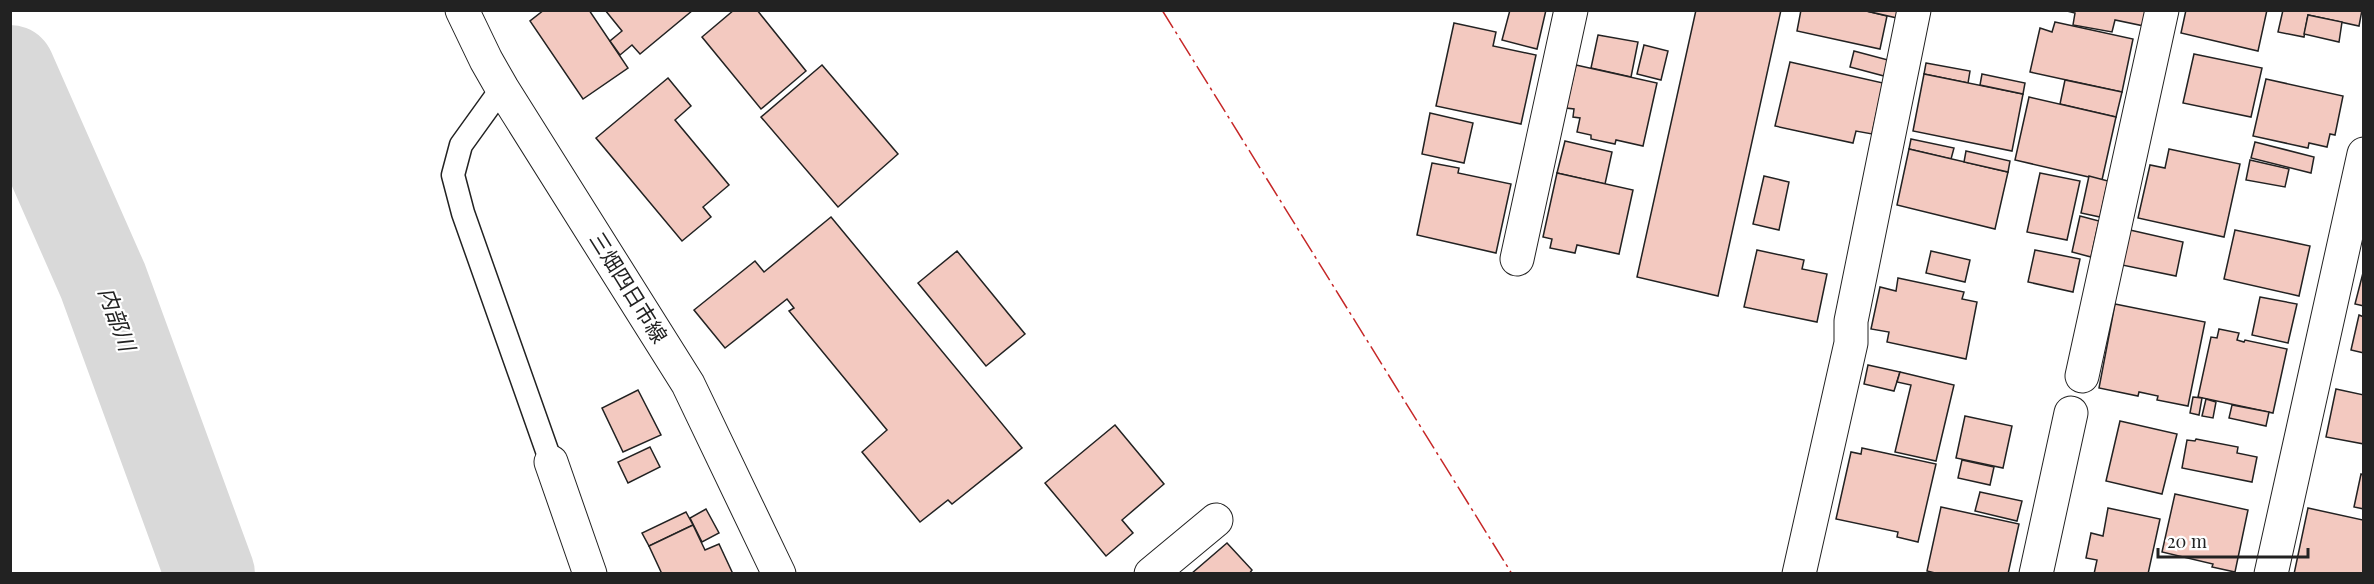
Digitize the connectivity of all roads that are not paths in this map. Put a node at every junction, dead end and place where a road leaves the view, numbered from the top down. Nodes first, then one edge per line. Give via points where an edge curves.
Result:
1 (461, 10) edge
2 (1571, 10) edge
3 (1914, 10) edge
4 (2162, 10) edge
5 (502, 88) junction
6 (2364, 154) edge
7 (1517, 259) dead end
8 (2082, 376) dead end
9 (2071, 413) dead end
10 (551, 462) joint
11 (1216, 520) dead end
12 (590, 573) edge
13 (778, 573) edge
14 (1151, 573) edge
15 (1800, 573) edge
16 (2036, 573) edge
17 (2271, 573) edge

1 - 5 street, 三畑四日市線
2 - 7 street
3 - 15 street via 1851,321 1851,343
4 - 8 street
5 - 10 lane via 461,145 453,175
5 - 13 street, 三畑四日市線 via 688,384
6 - 17 street
9 - 16 street
10 - 12 street
11 - 14 street

